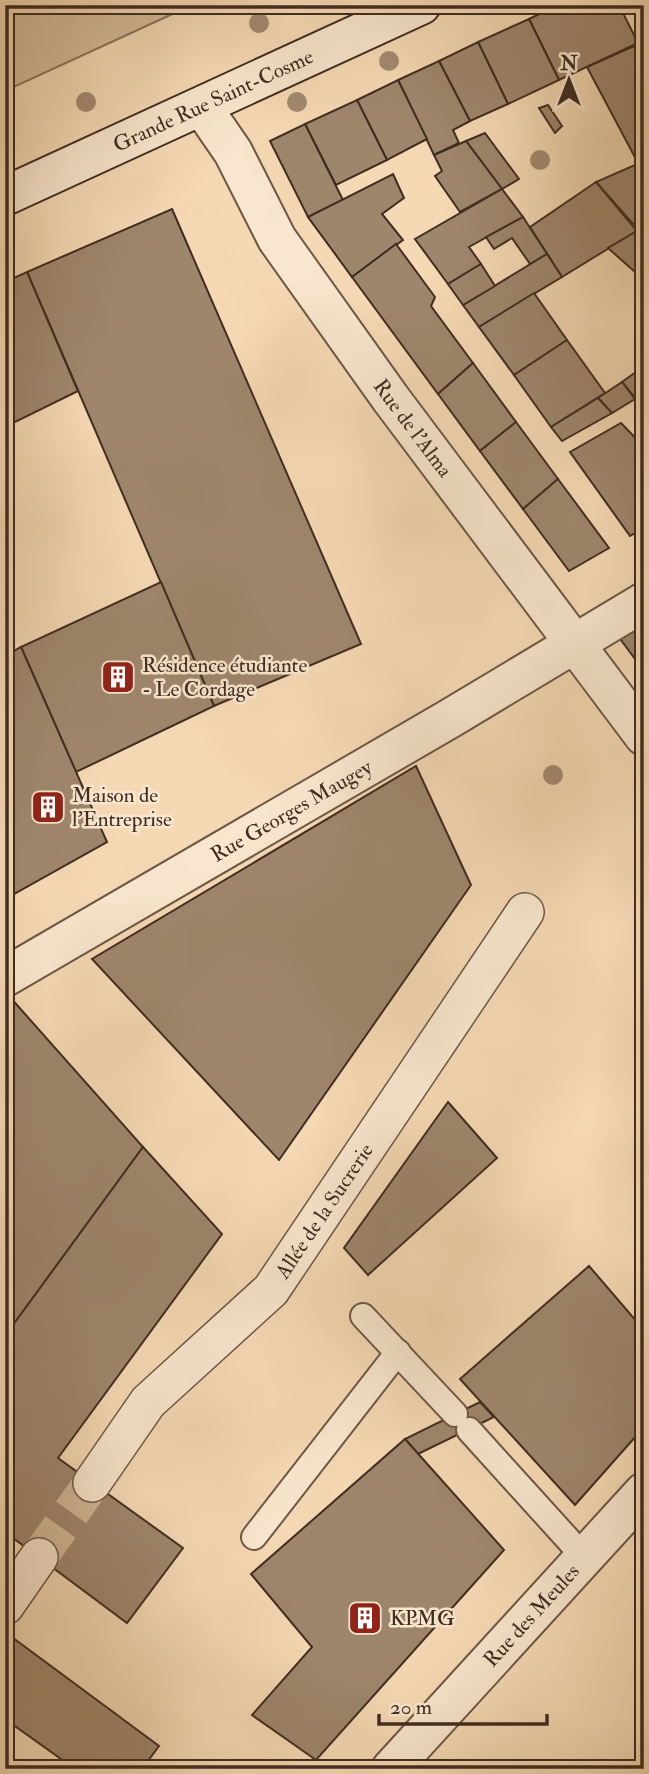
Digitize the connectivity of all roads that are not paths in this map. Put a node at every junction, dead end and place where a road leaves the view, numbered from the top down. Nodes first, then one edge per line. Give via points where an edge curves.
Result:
1 (421, 5) edge
2 (202, 107) junction
3 (5, 196) edge
4 (644, 602) edge
5 (575, 644) junction
6 (644, 736) edge
7 (525, 912) dead end
8 (5, 976) edge
9 (363, 1316) dead end
10 (398, 1352) junction
11 (92, 1483) tunnel mouth
12 (644, 1492) edge
13 (254, 1537) dead end
14 (39, 1557) tunnel mouth
15 (584, 1557) junction
16 (5, 1606) edge
17 (391, 1769) edge

1 - 2 street, Grande Rue Saint-Cosme
2 - 3 street, Grande Rue Saint-Cosme
2 - 5 street, Rue de l'Alma via 233,152 276,239
4 - 5 street, Rue Georges Maugey
5 - 6 street, Rue de l'Alma
5 - 8 street, Rue Georges Maugey
7 - 11 street, Allée de la Sucrerie via 271,1290 148,1402
9 - 10 lane
10 - 13 lane
10 - 15 lane
12 - 15 street, Rue des Meules
14 - 16 street
15 - 17 street, Rue des Meules

